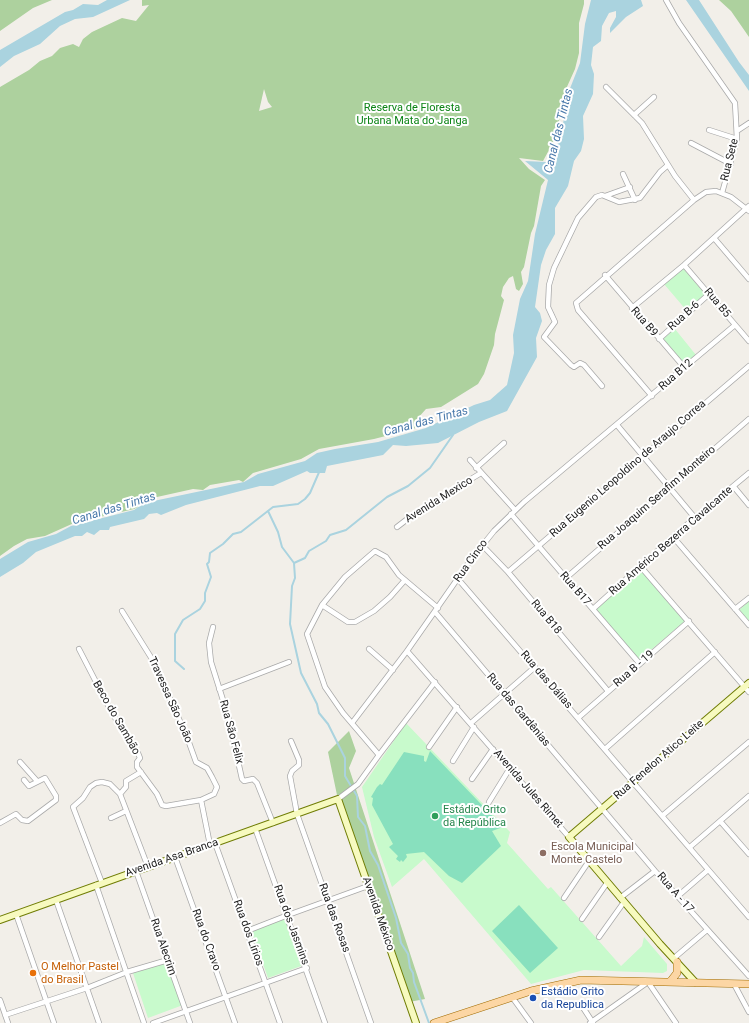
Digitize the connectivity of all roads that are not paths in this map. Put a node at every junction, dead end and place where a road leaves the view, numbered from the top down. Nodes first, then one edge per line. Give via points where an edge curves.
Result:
1 (666, 0) edge
2 (606, 87) dead end
3 (654, 97) dead end
4 (634, 115) junction
5 (749, 123) edge
6 (709, 130) dead end
7 (737, 131) junction
8 (737, 139) junction
9 (691, 143) dead end
10 (731, 164) junction
11 (668, 165) junction
12 (623, 174) dead end
13 (630, 187) junction
14 (722, 193) junction
15 (605, 196) junction
16 (635, 200) junction
17 (694, 200) junction
18 (748, 209) edge
19 (714, 238) junction
20 (684, 265) junction
21 (605, 275) junction
22 (749, 279) edge
23 (709, 294) junction
24 (632, 308) junction
25 (735, 325) junction
26 (660, 339) junction
27 (749, 341) edge
28 (749, 366) edge
29 (684, 367) junction
30 (602, 386) dead end
31 (652, 396) junction
32 (749, 419) edge
33 (617, 425) junction
34 (504, 443) dead end
35 (644, 457) junction
36 (470, 460) dead end
37 (476, 468) junction
38 (481, 473) junction
39 (749, 473) edge
40 (734, 487) junction
41 (670, 488) junction
42 (749, 505) edge
43 (515, 510) junction
44 (511, 514) junction
45 (695, 518) junction
46 (397, 527) dead end
47 (674, 538) junction
48 (482, 545) junction
49 (538, 547) junction
50 (641, 566) junction
51 (508, 572) junction
52 (566, 578) junction
53 (458, 579) junction
54 (405, 580) junction
55 (749, 598) edge
56 (322, 605) junction
57 (593, 609) junction
58 (437, 610) junction
59 (735, 610) junction
60 (122, 612) dead end
61 (689, 621) junction
62 (749, 625) edge
63 (213, 627) dead end
64 (79, 649) dead end
65 (369, 649) dead end
66 (407, 651) junction
67 (715, 652) junction
68 (289, 662) dead end
69 (640, 664) junction
70 (535, 667) junction
71 (393, 670) junction
72 (435, 682) junction
73 (748, 687) edge
74 (219, 689) junction
75 (608, 691) junction
76 (504, 694) junction
77 (457, 707) junction
78 (578, 718) junction
79 (352, 723) junction
80 (473, 725) junction
81 (291, 741) dead end
82 (749, 742) edge
83 (429, 747) dead end
84 (493, 749) junction
85 (605, 749) junction
86 (379, 755) junction
87 (453, 760) dead end
88 (20, 762) dead end
89 (510, 768) junction
90 (141, 772) junction
91 (472, 779) dead end
92 (24, 780) dead end
93 (37, 781) junction
94 (634, 782) junction
95 (120, 794) junction
96 (749, 796) edge
97 (200, 800) junction
98 (489, 802) dead end
99 (339, 803) junction
100 (602, 809) junction
101 (126, 811) junction
102 (297, 814) junction
103 (662, 816) junction
104 (111, 818) dead end
105 (720, 821) junction
106 (0, 823) edge
107 (273, 823) junction
108 (255, 828) junction
109 (569, 837) junction
110 (212, 844) junction
111 (690, 847) junction
112 (749, 854) edge
113 (175, 857) junction
114 (589, 861) junction
115 (148, 867) junction
116 (708, 870) junction
117 (136, 871) junction
118 (655, 871) junction
119 (607, 883) junction
120 (99, 884) junction
121 (368, 886) junction
122 (678, 896) junction
123 (564, 898) dead end
124 (56, 900) junction
125 (327, 900) junction
126 (622, 900) junction
127 (16, 914) junction
128 (288, 915) junction
129 (749, 917) edge
130 (582, 919) dead end
131 (0, 920) edge
132 (707, 930) junction
133 (247, 932) junction
134 (599, 937) dead end
135 (168, 960) junction
136 (675, 960) junction
137 (307, 968) junction
138 (127, 972) junction
139 (749, 976) edge
140 (266, 981) junction
141 (648, 982) junction
142 (670, 982) junction
143 (695, 982) junction
144 (734, 984) junction
145 (749, 984) edge
146 (87, 988) junction
147 (226, 996) junction
148 (512, 997) junction
149 (0, 1000) edge
150 (46, 1001) junction
151 (582, 1006) dead end
152 (186, 1011) junction
153 (749, 1012) edge
154 (5, 1015) junction
155 (436, 1022) edge
156 (592, 1022) edge
157 (8, 1023) edge
158 (54, 1023) edge
159 (99, 1023) edge
160 (144, 1023) edge
161 (153, 1023) edge
162 (190, 1023) edge
163 (235, 1023) edge
164 (280, 1023) edge
165 (325, 1023) edge
166 (371, 1023) edge
167 (416, 1023) edge
168 (531, 1023) edge
169 (676, 1023) edge

1 - 7 street, Rua Sete via 733,99
2 - 4 street
3 - 4 street
4 - 11 street via 647,130
5 - 7 street
6 - 8 street
7 - 8 street, Rua Sete
8 - 10 street, Rua Sete
9 - 10 street
10 - 14 street, Rua Sete
11 - 16 street via 643,195
11 - 17 street
12 - 13 street
13 - 15 street
13 - 16 street
14 - 17 street, Rua Sete via 711,191
14 - 18 street
15 - 16 street via 619,202
15 - 30 street via 597,195 581,213 554,268 548,285 547,301 555,322 544,336 571,365 584,365
17 - 21 street, Rua Sete
18 - 19 street
19 - 20 street
19 - 22 street
20 - 23 street, Rua B5
20 - 24 street
21 - 24 street, Rua B9
21 - 31 street, Rua Sete via 577,300 575,305
23 - 25 street, Rua B5
23 - 26 street, Rua B-6
24 - 26 street, Rua B9
25 - 27 street, Rua B5
25 - 29 street, Rua B12
26 - 29 street, Rua B9
28 - 35 street, Rua Eugenio Leopoldino de Araujo Correa
29 - 31 street, Rua B12
31 - 33 street, Rua B12
32 - 41 street, Rua Joaquim Serafim Monteiro
33 - 35 street
33 - 43 street, Rua Cinco
34 - 37 street
35 - 41 street
35 - 49 street, Rua Eugenio Leopoldino de Araujo Correa
36 - 37 street
37 - 38 street
38 - 43 street
38 - 46 street, Avenida Mexico
39 - 40 street, Rua Américo Bezerra Cavalcante
40 - 42 street
40 - 45 street, Rua Américo Bezerra Cavalcante
41 - 45 street
41 - 52 street, Rua Joaquim Serafim Monteiro
43 - 44 street, Rua Cinco
44 - 48 street, Rua Cinco
44 - 49 street, Rua B17
45 - 47 street, Rua Américo Bezerra Cavalcante
47 - 50 street, Rua Américo Bezerra Cavalcante
47 - 59 street
48 - 51 street, Rua B18
48 - 53 street, Rua Cinco
49 - 51 street, Rua Eugenio Leopoldino de Araujo Correa
49 - 52 street, Rua B17
50 - 57 street, Rua Américo Bezerra Cavalcante
50 - 61 street
51 - 75 street, Rua B18
52 - 57 street, Rua B17
53 - 58 street, Rua Cinco
53 - 70 street, Rua das Dálias
54 - 56 street via 374,611 355,622 348,622
54 - 56 street, Rua das Gardênias via 380,552 373,552 345,577
54 - 58 street, Rua das Gardênias
55 - 59 street
56 - 79 street via 313,625 307,631 310,646 331,698
57 - 69 street, Rua B17
58 - 66 street, Rua Cinco
58 - 76 street, Rua das Gardênias
59 - 62 street
60 - 97 street, Travessa São João via 152,659 196,762 207,768 217,787 214,794
61 - 67 street
61 - 69 street, Rua B - 19
63 - 74 street, Rua São Felix via 210,653
64 - 90 street, Beco do Sambão via 112,713 138,753 140,759 136,765
65 - 71 street
66 - 71 street, Rua Cinco
66 - 72 street, Avenida Jules Rimet
67 - 73 street
67 - 85 street
68 - 74 street
69 - 75 street, Rua B - 19
70 - 76 street
70 - 78 street, Rua das Dálias
71 - 79 street, Rua Cinco
72 - 77 street, Avenida Jules Rimet
72 - 86 street
73 - 94 street, Rua Fenelon Atico Leite
74 - 107 street, Rua São Felix via 232,730 242,779 253,779 257,783
75 - 78 street, Rua B - 19
76 - 80 street
76 - 100 street, Rua das Gardênias
77 - 80 street, Avenida Jules Rimet
77 - 83 street
78 - 85 street, Rua das Dálias
79 - 86 street
80 - 84 street, Avenida Jules Rimet
80 - 87 street
81 - 102 street, Rua das Rosas via 299,760 290,776
82 - 103 street
84 - 89 street, Avenida Jules Rimet
84 - 91 street
85 - 94 street, Rua das Dálias
86 - 99 street via 358,784
88 - 93 street
89 - 98 street
89 - 109 street, Avenida Jules Rimet
90 - 95 street via 126,781 126,787
90 - 97 street via 164,806
92 - 93 street via 28,786
93 - 106 street via 45,779 56,796 54,801 28,821 22,820 16,814
94 - 100 street, Rua Fenelon Atico Leite
94 - 103 street, Rua das Dálias
95 - 101 street
95 - 120 street via 106,782 96,783 73,807
96 - 105 street
97 - 110 street, Rua dos Lírios
99 - 102 street, Avenida Asa Branca
99 - 121 street, Avenida México
100 - 109 street, Rua Fenelon Atico Leite
100 - 118 street, Rua A - 17
101 - 104 street
101 - 115 street
102 - 107 street, Avenida Asa Branca
102 - 125 street, Rua das Rosas
103 - 111 street, Rua das Dálias
105 - 111 street
105 - 112 street
107 - 108 street, Avenida Asa Branca
108 - 110 street, Avenida Asa Branca
108 - 128 street, Rua dos Jasmins
109 - 114 street, Avenida Jules Rimet
110 - 113 street, Avenida Asa Branca
110 - 133 street, Rua dos Lírios
111 - 116 street, Rua das Dálias
113 - 115 street, Avenida Asa Branca
113 - 147 street, Rua do Cravo
114 - 119 street, Avenida Jules Rimet
114 - 123 street
115 - 117 street, Avenida Asa Branca
116 - 122 street
116 - 129 street, Rua das Dálias
117 - 120 street, Avenida Asa Branca
117 - 135 street, Rua Alecrim
118 - 122 street, Rua A - 17
118 - 126 street
119 - 126 street, Avenida Jules Rimet
119 - 130 street
120 - 124 street, Avenida Asa Branca
120 - 138 street
121 - 125 street
121 - 167 street, Avenida México
122 - 132 street, Rua A - 17
124 - 127 street, Avenida Asa Branca
124 - 146 street
125 - 128 street
125 - 166 street, Rua das Rosas
126 - 134 street
126 - 136 street, Avenida Jules Rimet
127 - 131 street, Avenida Asa Branca
127 - 150 street
128 - 133 street
128 - 137 street, Rua dos Jasmins
132 - 136 street
132 - 139 street, Rua A - 17
133 - 140 street, Rua dos Lírios
135 - 138 street
135 - 152 street, Rua Alecrim
136 - 142 main road via 677,974
136 - 143 street, Avenida Jules Rimet
137 - 140 street
137 - 165 street, Rua dos Jasmins
138 - 146 street
138 - 160 street
140 - 147 street
140 - 164 street, Rua dos Lírios
141 - 142 main road
141 - 148 main road via 581,980
141 - 156 street
141 - 169 street
142 - 143 main road
143 - 144 main road
144 - 145 main road
144 - 153 street
146 - 150 street
146 - 159 street
147 - 152 street
147 - 163 street, Rua do Cravo
148 - 155 main road
148 - 168 street
149 - 154 street
150 - 154 street
150 - 158 street
151 - 156 street
152 - 161 street
152 - 162 street, Rua Alecrim
154 - 157 street

